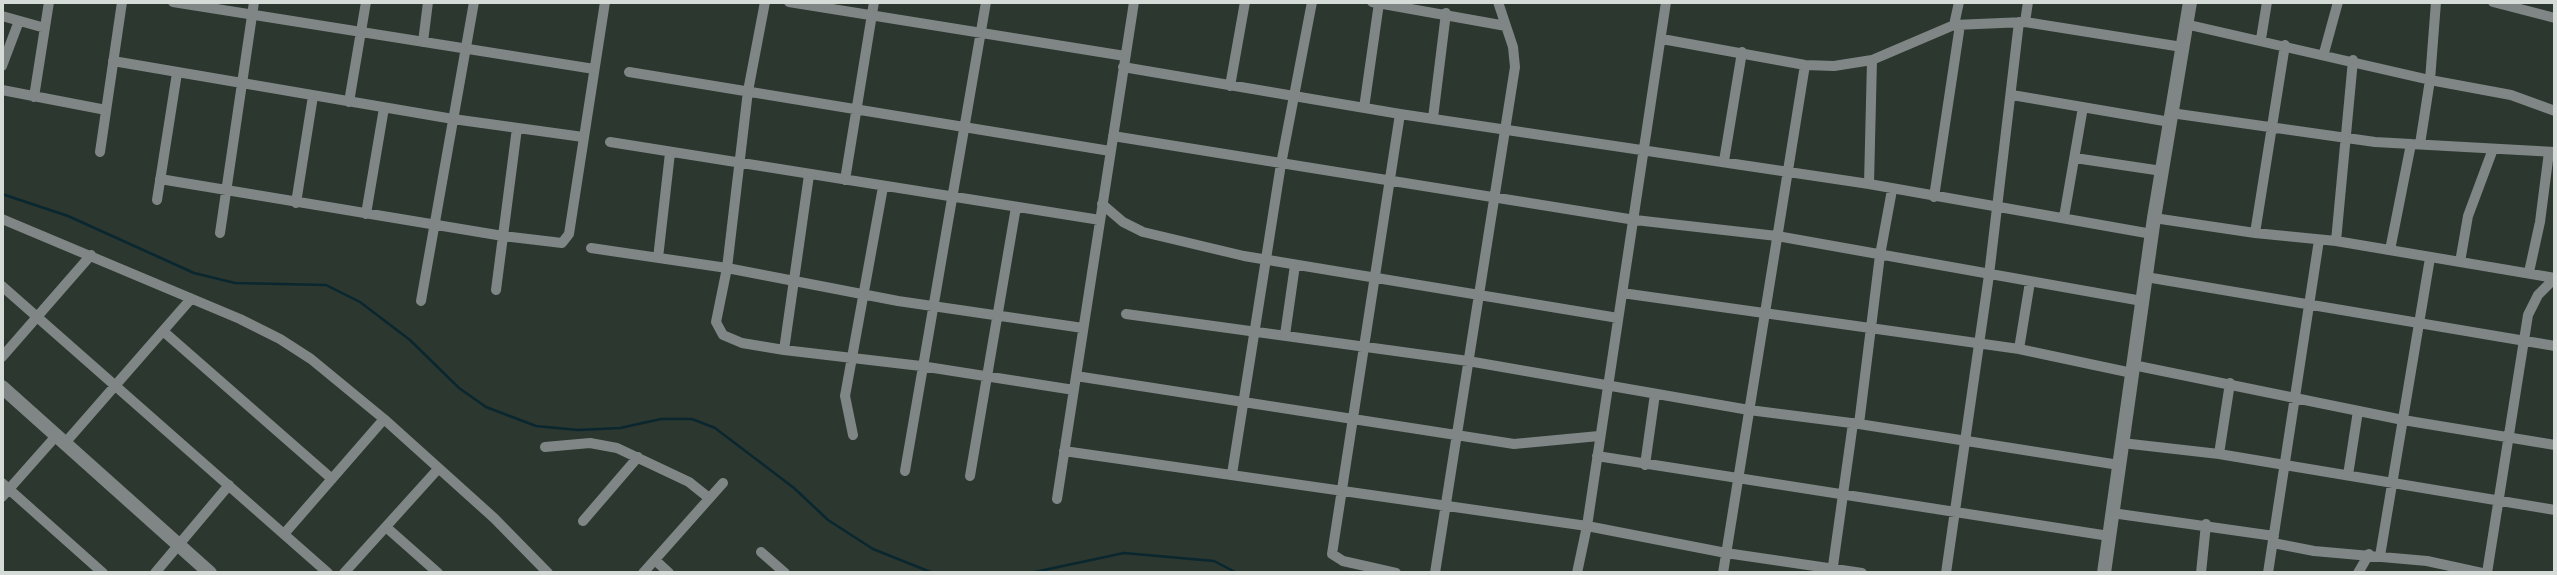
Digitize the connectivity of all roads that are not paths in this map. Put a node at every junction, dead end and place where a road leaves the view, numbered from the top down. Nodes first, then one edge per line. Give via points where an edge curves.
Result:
1 (49, 2) edge
2 (122, 2) edge
3 (173, 2) edge
4 (254, 2) edge
5 (366, 2) edge
6 (428, 2) edge
7 (474, 2) edge
8 (605, 2) edge
9 (765, 2) edge
10 (789, 2) edge
11 (874, 2) edge
12 (986, 2) edge
13 (1134, 2) edge
14 (1245, 2) edge
15 (1312, 2) edge
16 (1375, 2) edge
17 (1498, 2) edge
18 (1666, 2) edge
19 (1959, 2) edge
20 (2028, 2) edge
21 (2189, 2) edge
22 (2267, 2) edge
23 (2338, 2) edge
24 (2436, 2) edge
25 (2493, 2) edge
26 (2507, 4) edge
27 (1446, 13) junction
28 (251, 15) junction
29 (2, 16) edge
30 (872, 16) junction
31 (2555, 18) edge
32 (19, 20) junction
33 (2022, 22) junction
34 (2185, 23) junction
35 (1957, 25) junction
36 (1506, 26) junction
37 (45, 27) junction
38 (360, 33) junction
39 (980, 34) junction
40 (1662, 39) junction
41 (2261, 39) junction
42 (423, 42) junction
43 (2285, 45) junction
44 (2182, 47) junction
45 (467, 49) junction
46 (1742, 52) junction
47 (2324, 53) junction
48 (1872, 60) junction
49 (2353, 60) junction
50 (113, 61) junction
51 (1124, 61) junction
52 (1805, 65) junction
53 (2, 66) edge
54 (594, 69) junction
55 (629, 72) dead end
56 (177, 73) junction
57 (2430, 80) junction
58 (239, 85) junction
59 (1230, 86) junction
60 (2, 90) edge
61 (748, 91) junction
62 (2012, 95) junction
63 (313, 96) junction
64 (34, 97) junction
65 (1293, 97) junction
66 (349, 102) junction
67 (2083, 107) junction
68 (384, 108) junction
69 (1364, 108) junction
70 (857, 109) junction
71 (106, 110) junction
72 (2555, 111) edge
73 (1400, 114) junction
74 (2170, 117) junction
75 (1433, 118) junction
76 (453, 120) junction
77 (517, 128) junction
78 (964, 128) junction
79 (1506, 129) junction
80 (2271, 130) junction
81 (1113, 136) junction
82 (2347, 136) junction
83 (583, 137) junction
84 (610, 142) dead end
85 (2415, 144) junction
86 (2493, 149) junction
87 (1645, 150) junction
88 (1110, 151) junction
89 (100, 152) dead end
90 (2552, 152) edge
91 (670, 153) junction
92 (2075, 158) junction
93 (1724, 161) junction
94 (738, 164) junction
95 (1281, 164) junction
96 (1786, 171) junction
97 (2162, 171) junction
98 (810, 174) junction
99 (160, 179) junction
100 (845, 180) junction
101 (1389, 181) junction
102 (1868, 184) junction
103 (883, 187) junction
104 (1892, 190) junction
105 (225, 191) junction
106 (951, 197) junction
107 (1497, 197) junction
108 (1934, 197) junction
109 (157, 200) dead end
110 (296, 203) junction
111 (1102, 204) junction
112 (1998, 206) junction
113 (1016, 207) junction
114 (366, 214) junction
115 (2064, 217) junction
116 (2154, 218) junction
117 (2, 219) edge
118 (1100, 219) junction
119 (1635, 220) junction
120 (435, 224) junction
121 (220, 233) dead end
122 (2255, 233) junction
123 (2152, 234) junction
124 (503, 236) junction
125 (1777, 236) junction
126 (2319, 240) junction
127 (2336, 241) junction
128 (591, 248) dead end
129 (2390, 250) junction
130 (91, 255) junction
131 (1880, 255) junction
132 (2430, 257) junction
133 (657, 258) junction
134 (1265, 260) junction
135 (2460, 262) junction
136 (1295, 265) junction
137 (727, 268) junction
138 (2529, 272) junction
139 (1989, 275) junction
140 (2146, 278) junction
141 (2555, 278) edge
142 (1375, 280) junction
143 (794, 282) junction
144 (2030, 282) junction
145 (2, 286) edge
146 (496, 290) dead end
147 (1480, 293) junction
148 (1622, 293) junction
149 (862, 295) junction
150 (190, 300) junction
151 (421, 301) dead end
152 (2142, 301) junction
153 (2309, 305) junction
154 (932, 306) junction
155 (1765, 312) junction
156 (1126, 314) dead end
157 (998, 316) junction
158 (38, 317) junction
159 (1618, 318) junction
160 (2421, 324) junction
161 (1083, 328) junction
162 (1871, 330) junction
163 (163, 331) junction
164 (1254, 332) junction
165 (1285, 335) junction
166 (2524, 340) junction
167 (1977, 345) junction
168 (2555, 346) edge
169 (1366, 347) junction
170 (2019, 349) junction
171 (784, 350) junction
172 (2, 358) edge
173 (852, 358) junction
174 (1468, 361) junction
175 (921, 366) junction
176 (2133, 369) junction
177 (987, 376) junction
178 (1076, 376) junction
179 (2230, 383) junction
180 (1608, 385) junction
181 (115, 386) junction
182 (2, 387) edge
183 (1074, 390) junction
184 (1655, 394) junction
185 (2295, 398) junction
186 (1243, 401) junction
187 (1749, 410) junction
188 (2358, 411) junction
189 (384, 419) junction
190 (1354, 420) junction
191 (2403, 420) junction
192 (1856, 423) junction
193 (1457, 434) junction
194 (853, 435) dead end
195 (1600, 436) junction
196 (2508, 437) junction
197 (60, 440) junction
198 (1964, 440) junction
199 (2122, 443) junction
200 (2555, 445) edge
201 (545, 447) dead end
202 (1064, 451) junction
203 (2219, 454) junction
204 (1597, 456) junction
205 (638, 457) junction
206 (1645, 465) junction
207 (2119, 465) junction
208 (2285, 465) junction
209 (438, 469) junction
210 (905, 471) dead end
211 (1232, 474) junction
212 (2348, 475) junction
213 (970, 476) dead end
214 (332, 478) junction
215 (1739, 479) junction
216 (2392, 482) junction
217 (723, 483) dead end
218 (229, 485) junction
219 (4, 490) edge
220 (1343, 491) junction
221 (1843, 495) junction
222 (709, 498) junction
223 (1057, 499) dead end
224 (2498, 500) junction
225 (1446, 506) junction
226 (2555, 510) edge
227 (1955, 512) junction
228 (2112, 513) junction
229 (583, 522) dead end
230 (2206, 524) junction
231 (1587, 526) junction
232 (387, 527) junction
233 (284, 534) junction
234 (2109, 536) junction
235 (2273, 539) junction
236 (179, 545) junction
237 (761, 552) dead end
238 (1726, 553) junction
239 (2375, 555) junction
240 (655, 560) junction
241 (2427, 561) junction
242 (1833, 571) edge
243 (544, 572) edge
244 (103, 573) edge
245 (155, 573) edge
246 (210, 573) edge
247 (328, 573) edge
248 (344, 573) edge
249 (438, 573) edge
250 (643, 573) edge
251 (669, 573) edge
252 (785, 573) edge
253 (1396, 573) edge
254 (1434, 573) edge
255 (1577, 573) edge
256 (1723, 573) edge
257 (1862, 573) edge
258 (1946, 573) edge
259 (2104, 573) edge
260 (2201, 573) edge
261 (2268, 573) edge
262 (2358, 573) edge
263 (2424, 573) edge
264 (2485, 573) edge

1 - 37 street
2 - 50 street
3 - 28 street
4 - 28 street
5 - 38 street
6 - 42 street
7 - 45 street
8 - 54 street
9 - 61 street
10 - 30 street
11 - 30 street
12 - 39 street
13 - 51 street
14 - 59 street
15 - 65 street
16 - 27 street
16 - 69 street
17 - 36 street
18 - 40 street
19 - 35 street
20 - 33 street
21 - 34 street
22 - 41 street
23 - 47 street
24 - 57 street
25 - 26 street
26 - 31 street
27 - 36 street
27 - 75 street
28 - 38 street
28 - 58 street
29 - 32 street
30 - 39 street
30 - 70 street
32 - 37 street
32 - 53 street
33 - 35 street
33 - 44 street
33 - 62 street
34 - 41 street
34 - 44 street
35 - 48 street
35 - 108 street
36 - 79 street via 1515,67
37 - 64 street
38 - 42 street
38 - 66 street
39 - 51 street
39 - 78 street
40 - 46 street
40 - 87 street
41 - 43 street
42 - 45 street
43 - 47 street
43 - 80 street
44 - 74 street
45 - 54 street
45 - 76 street
46 - 52 street
46 - 93 street
47 - 49 street
48 - 52 street
48 - 102 street
49 - 57 street
49 - 82 street
50 - 56 street
50 - 71 street
51 - 59 street
51 - 81 street
52 - 96 street
54 - 83 street
55 - 61 street
56 - 58 street
56 - 99 street
57 - 72 street via 2511,95
57 - 85 street
58 - 63 street
58 - 105 street
59 - 65 street
60 - 64 street
61 - 70 street
61 - 94 street
62 - 67 street
62 - 112 street
63 - 66 street
63 - 110 street
64 - 71 street
65 - 69 street
65 - 95 street
66 - 68 street
67 - 74 street
67 - 92 street
68 - 76 street
68 - 114 street
69 - 73 street
70 - 78 street
70 - 100 street
71 - 89 street
73 - 75 street
73 - 101 street
74 - 80 street
74 - 97 street
75 - 79 street
76 - 77 street
76 - 120 street
77 - 83 street
77 - 124 street
78 - 88 street
78 - 106 street
79 - 87 street
79 - 107 street
80 - 82 street
80 - 122 street
81 - 88 street
81 - 95 street
82 - 85 street
82 - 127 street
83 - 124 street via 566,240
84 - 91 street
85 - 86 street
85 - 129 street
86 - 90 street
86 - 135 street via 2468,216
87 - 93 street
87 - 119 street
88 - 111 street
90 - 138 street
91 - 94 street
91 - 133 street
92 - 97 street
92 - 115 street
93 - 96 street
94 - 98 street
94 - 137 street
95 - 101 street
95 - 134 street
96 - 102 street
96 - 125 street
97 - 116 street
98 - 100 street
98 - 143 street
99 - 105 street
99 - 109 street
100 - 103 street
101 - 107 street
101 - 142 street
102 - 104 street
103 - 106 street
103 - 149 street
104 - 108 street
104 - 131 street
105 - 110 street
105 - 121 street
106 - 113 street
106 - 154 street
107 - 119 street
107 - 147 street
108 - 112 street
110 - 114 street
111 - 118 street
111 - 134 street via 1143,232
112 - 115 street
112 - 139 street
113 - 118 street
113 - 157 street
114 - 120 street
115 - 123 street
116 - 122 street
116 - 123 street
117 - 130 street
118 - 161 street
119 - 125 street
119 - 148 street
120 - 124 street
120 - 151 street
122 - 126 street
123 - 140 street
124 - 146 street
125 - 131 street
125 - 155 street
126 - 127 street
126 - 153 street
127 - 129 street
128 - 133 street
129 - 132 street
130 - 150 street
130 - 158 street
131 - 139 street
131 - 162 street
132 - 135 street
132 - 160 street
133 - 137 street
134 - 136 street
134 - 164 street
135 - 138 street
136 - 142 street
136 - 165 street
137 - 143 street
137 - 171 street via 718,329 742,344
138 - 141 street
139 - 144 street
139 - 167 street
140 - 152 street
140 - 153 street
141 - 166 street via 2538,295 2528,315
142 - 147 street
142 - 169 street
143 - 149 street
143 - 171 street
144 - 152 street
144 - 170 street
145 - 158 street
147 - 159 street
147 - 174 street
148 - 155 street
148 - 159 street
149 - 154 street
149 - 173 street
150 - 163 street
150 - 189 street via 280,339
152 - 176 street
153 - 160 street
153 - 185 street
154 - 157 street
154 - 175 street
155 - 162 street
155 - 187 street
156 - 164 street
157 - 161 street
157 - 177 street
158 - 172 street
158 - 181 street
159 - 180 street
160 - 166 street
160 - 191 street
161 - 178 street
162 - 167 street
162 - 192 street
163 - 181 street
163 - 214 street
164 - 165 street
164 - 186 street
165 - 169 street
166 - 168 street
166 - 196 street
167 - 170 street
167 - 198 street
169 - 174 street
169 - 190 street
170 - 176 street
171 - 173 street
173 - 175 street
173 - 194 street via 845,396
174 - 180 street
174 - 193 street
175 - 177 street
175 - 210 street
176 - 179 street
176 - 199 street
177 - 183 street
177 - 213 street
178 - 183 street
178 - 186 street
179 - 185 street
179 - 203 street
180 - 184 street
180 - 195 street
181 - 197 street
181 - 218 street
182 - 197 street
183 - 202 street
184 - 187 street
184 - 206 street
185 - 188 street
185 - 208 street
186 - 190 street
186 - 211 street
187 - 192 street
187 - 215 street
188 - 191 street
188 - 212 street
189 - 209 street
189 - 214 street
190 - 193 street
190 - 220 street
191 - 196 street
191 - 216 street
192 - 198 street
192 - 221 street
193 - 195 street via 1514,444
193 - 225 street
195 - 204 street
196 - 200 street
196 - 224 street
197 - 219 street
197 - 236 street
198 - 207 street
198 - 227 street
199 - 203 street
199 - 207 street
201 - 205 street via 590,443
202 - 211 street
202 - 223 street
203 - 208 street
204 - 206 street
204 - 231 street
205 - 222 street via 689,482
205 - 229 street
206 - 215 street
207 - 228 street
208 - 212 street
208 - 235 street
209 - 232 street
209 - 243 street via 522,545
211 - 220 street
212 - 216 street
214 - 233 street
215 - 221 street
215 - 238 street
216 - 224 street
216 - 239 street
217 - 222 street
218 - 233 street
218 - 236 street
219 - 244 street
220 - 225 street
220 - 253 street via 1332,554 1343,561
221 - 227 street
221 - 242 street
222 - 240 street
224 - 226 street
224 - 264 street
225 - 231 street
225 - 254 street
227 - 234 street
227 - 258 street
228 - 230 street
228 - 234 street
230 - 235 street
230 - 260 street
231 - 238 street
231 - 255 street
232 - 248 street
232 - 249 street
233 - 247 street
234 - 259 street
235 - 239 street via 2305,550
235 - 261 street
236 - 245 street
236 - 246 street
237 - 252 street
238 - 242 street
238 - 256 street
239 - 241 street
239 - 262 street
240 - 250 street
240 - 251 street
241 - 263 street
241 - 264 street
242 - 257 street

